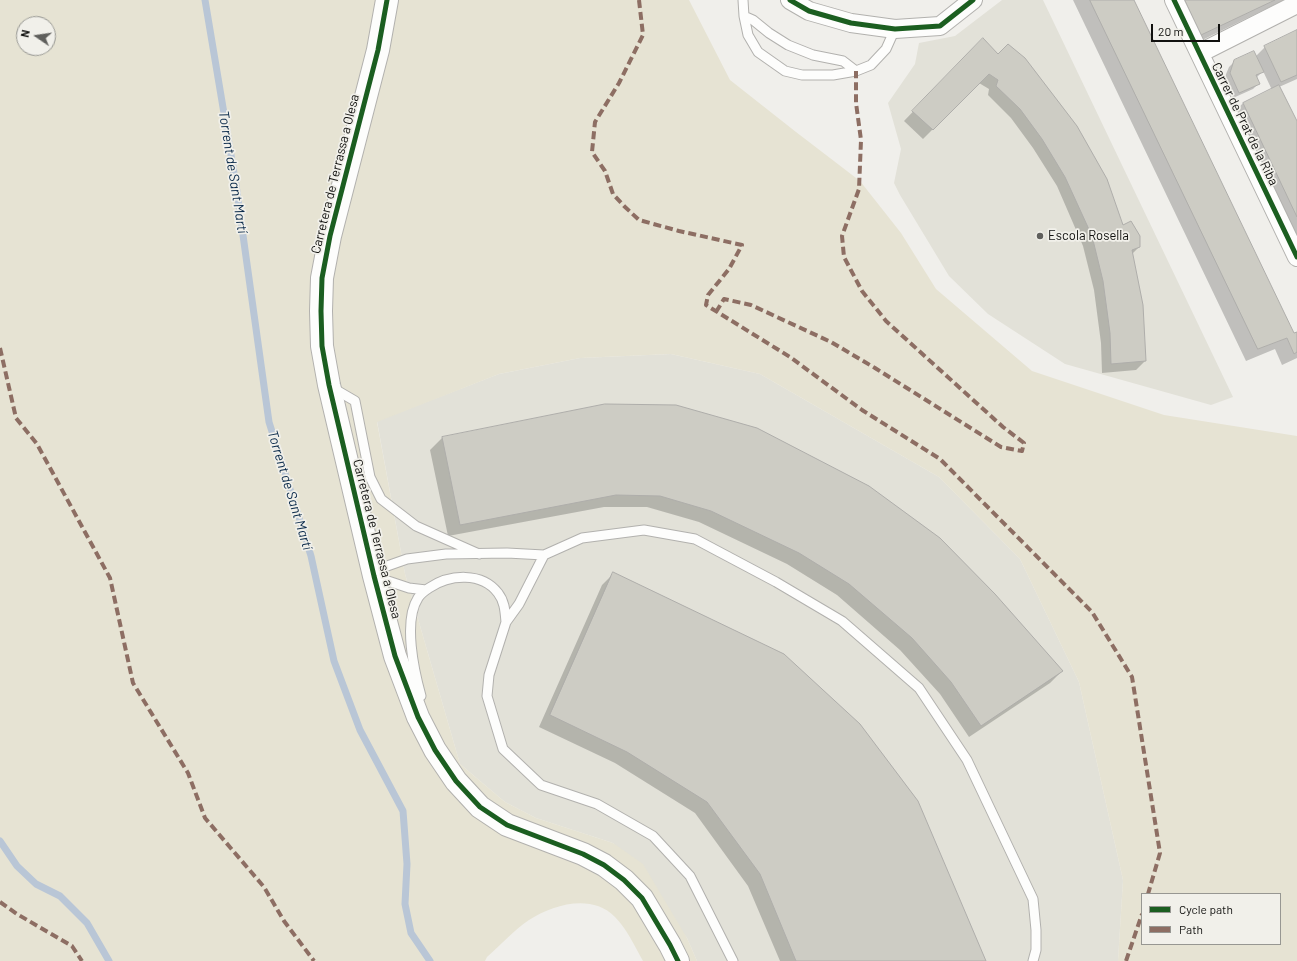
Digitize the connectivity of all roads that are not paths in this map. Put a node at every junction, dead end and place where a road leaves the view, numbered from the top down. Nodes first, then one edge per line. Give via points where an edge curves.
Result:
1 (387, 0) edge
2 (743, 0) edge
3 (790, 0) edge
4 (973, 0) edge
5 (1174, 0) edge
6 (1297, 4) edge
7 (744, 16) junction
8 (895, 29) junction
9 (1200, 53) junction
10 (856, 71) junction
11 (1297, 257) edge
12 (329, 385) junction
13 (479, 554) junction
14 (544, 555) junction
15 (374, 574) junction
16 (426, 590) junction
17 (506, 622) junction
18 (435, 750) junction
19 (678, 961) edge
20 (733, 961) edge
21 (1033, 961) edge

1 - 12 street, Carretera de Terrassa a Olesa via 378,50 330,236 322,278 322,346
2 - 7 lane
3 - 8 street via 810,11 851,24
4 - 8 street via 940,26
5 - 9 street, Carrer de Prat de la Riba
6 - 9 street
7 - 10 lane via 788,45 813,55 843,61
7 - 10 lane via 748,35 758,52 785,71 802,75 833,75
8 - 10 lane via 886,49 871,65
9 - 11 street, Carrer de Prat de la Riba
12 - 13 lane via 356,401 370,477 381,499 416,526
12 - 15 street, Carretera de Terrassa a Olesa
13 - 14 lane
13 - 15 lane via 446,554 407,559
14 - 17 lane via 519,604
14 - 21 lane via 582,538 644,530 695,539 842,620 919,688 967,760 1033,898 1036,950
15 - 16 lane via 409,588
15 - 18 street, Carretera de Terrassa a Olesa via 395,656 418,717
16 - 17 lane via 436,583 453,578 467,577 485,581 498,593 505,608
16 - 18 lane via 418,598 412,613 410,644 418,688
17 - 20 lane via 489,675 487,696 503,749 540,785 597,804 653,836 690,876
18 - 19 street, Carretera de Terrassa a Olesa via 456,781 480,807 507,825 583,854 624,880 642,898

